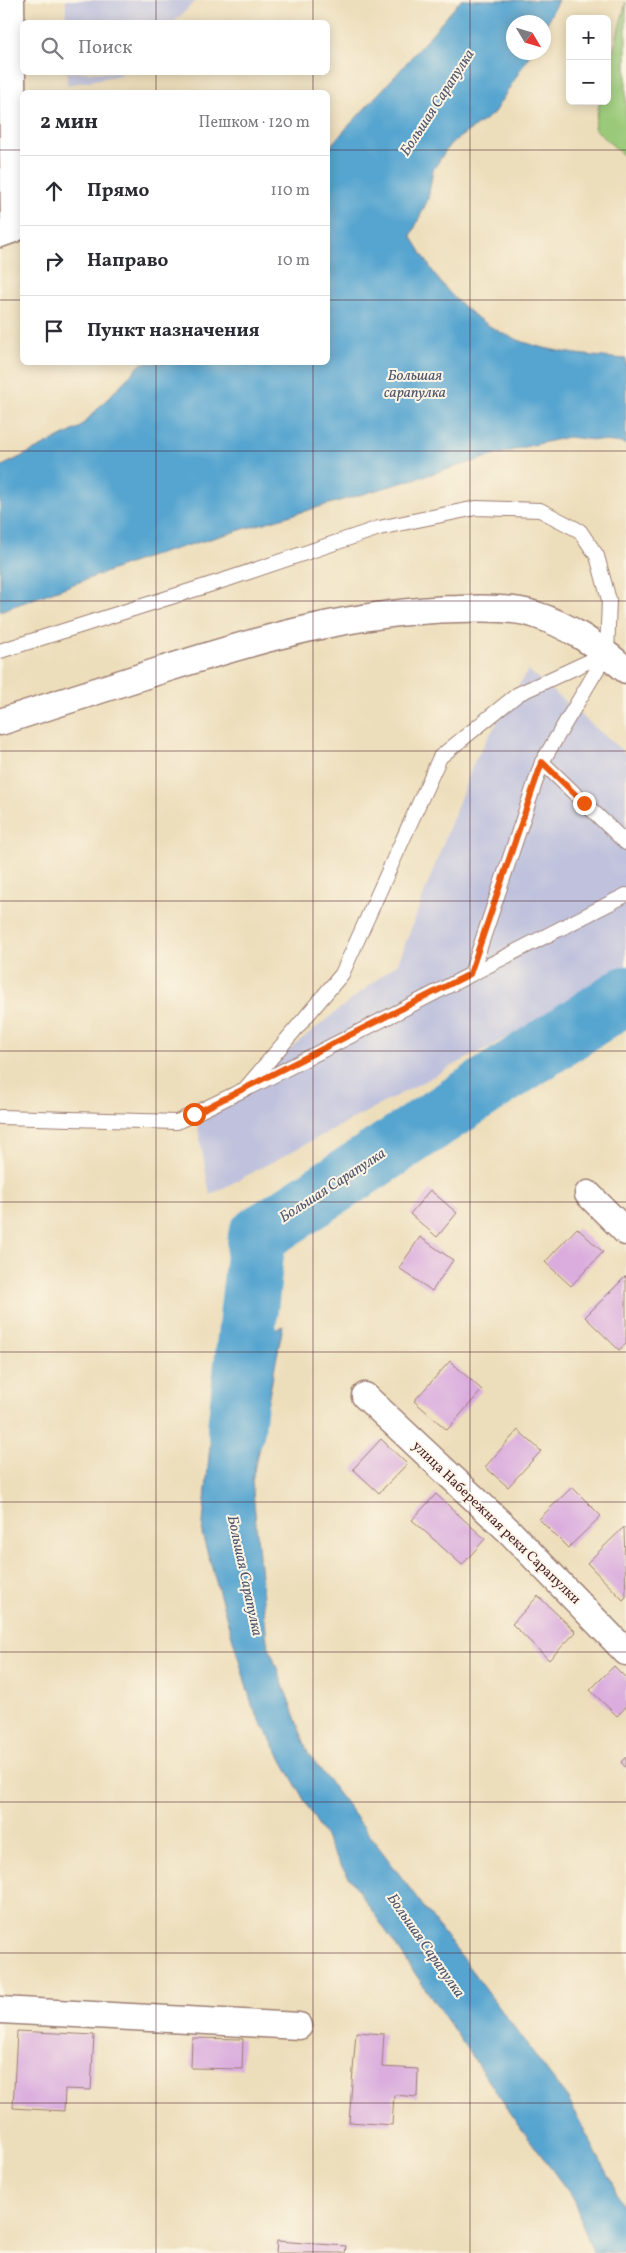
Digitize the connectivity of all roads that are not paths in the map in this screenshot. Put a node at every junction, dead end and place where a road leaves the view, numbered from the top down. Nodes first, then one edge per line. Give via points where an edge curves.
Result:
1 (11, 0) edge
2 (7, 232) edge
3 (0, 651) edge
4 (606, 653) junction
5 (626, 670) edge
6 (0, 722) edge
7 (542, 762) junction
8 (626, 844) edge
9 (626, 895) edge
10 (470, 974) junction
11 (246, 1089) junction
12 (0, 1117) edge
13 (588, 1194) dead end
14 (626, 1232) edge
15 (365, 1396) dead end
16 (626, 1652) edge
17 (0, 2010) edge
18 (299, 2026) dead end

1 - 2 street
3 - 4 lane via 379,528 476,508 540,510 580,531 597,556 609,600
4 - 5 street
4 - 6 street via 572,630 532,613 482,608 432,609 314,627 245,644
4 - 7 lane
4 - 11 lane via 518,694 440,757 342,974
7 - 8 lane
7 - 10 lane
9 - 10 lane
10 - 11 lane
11 - 12 lane via 177,1122
13 - 14 street
15 - 16 street, улица Набережная реки Сарапулки via 508,1531
17 - 18 street

